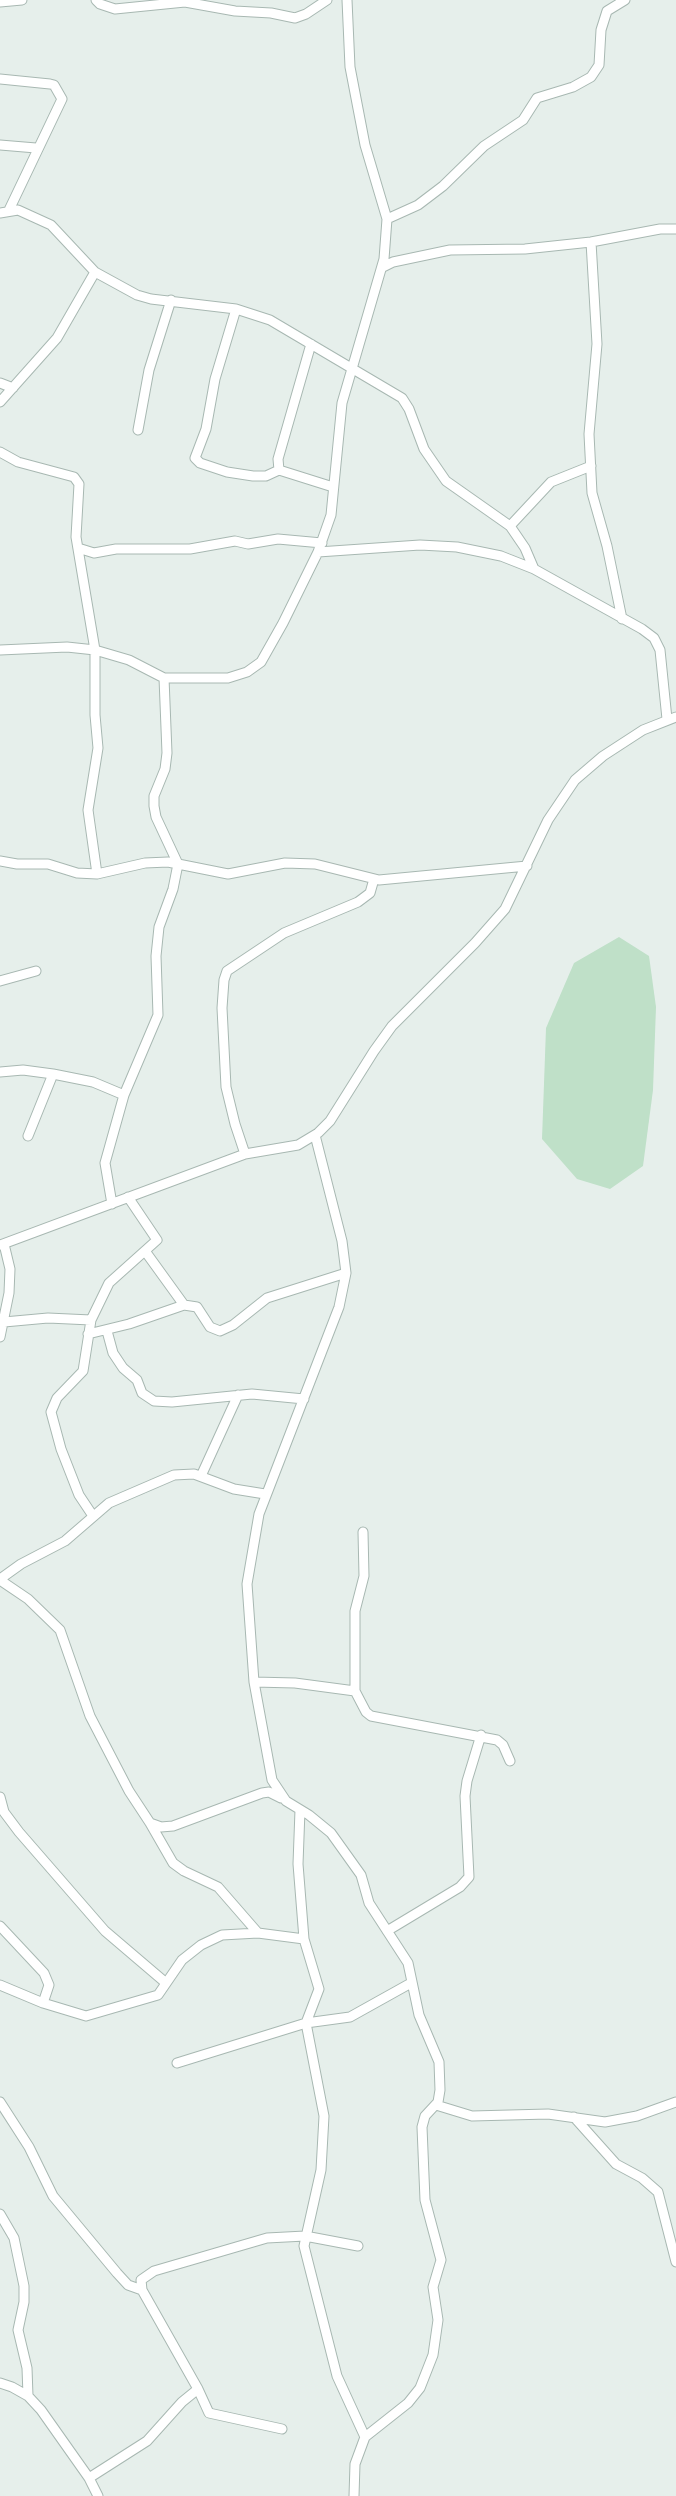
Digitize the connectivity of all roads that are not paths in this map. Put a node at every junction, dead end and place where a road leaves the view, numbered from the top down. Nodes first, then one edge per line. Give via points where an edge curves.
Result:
1 (22, 0) edge
2 (96, 0) edge
3 (327, 0) edge
4 (347, 0) edge
5 (625, 0) edge
6 (0, 2) edge
7 (0, 79) edge
8 (0, 145) edge
9 (36, 148) junction
10 (4, 211) edge
11 (387, 219) junction
12 (676, 229) edge
13 (591, 242) junction
14 (383, 267) junction
15 (95, 272) junction
16 (171, 300) junction
17 (236, 309) junction
18 (311, 344) junction
19 (352, 368) junction
20 (0, 383) edge
21 (13, 388) junction
22 (0, 402) edge
23 (138, 430) dead end
24 (0, 452) edge
25 (591, 466) junction
26 (279, 470) junction
27 (333, 487) junction
28 (510, 526) junction
29 (78, 548) junction
30 (320, 548) junction
31 (534, 569) junction
32 (622, 620) junction
33 (0, 650) edge
34 (95, 650) junction
35 (164, 678) junction
36 (672, 718) edge
37 (0, 860) edge
38 (178, 864) junction
39 (527, 866) junction
40 (97, 874) junction
41 (374, 879) junction
42 (36, 972) dead end
43 (0, 981) edge
44 (0, 1072) edge
45 (53, 1074) junction
46 (124, 1095) junction
47 (314, 1135) junction
48 (28, 1136) dead end
49 (245, 1154) junction
50 (128, 1197) junction
51 (112, 1204) junction
52 (2, 1244) edge
53 (145, 1251) junction
54 (346, 1272) junction
55 (184, 1305) junction
56 (91, 1320) junction
57 (4, 1322) junction
58 (107, 1331) junction
59 (88, 1334) junction
60 (0, 1337) edge
61 (238, 1395) junction
62 (304, 1399) junction
63 (201, 1476) junction
64 (265, 1494) junction
65 (93, 1516) junction
66 (363, 1532) dead end
67 (0, 1580) edge
68 (254, 1682) junction
69 (355, 1691) junction
70 (481, 1735) junction
71 (510, 1761) dead end
72 (272, 1780) junction
73 (262, 1793) junction
74 (0, 1797) edge
75 (286, 1801) junction
76 (300, 1810) junction
77 (150, 1823) junction
78 (0, 1926) edge
79 (387, 1931) junction
80 (258, 1933) junction
81 (304, 1939) junction
82 (166, 1983) junction
83 (411, 1983) junction
84 (0, 1985) edge
85 (43, 2003) junction
86 (306, 2023) junction
87 (177, 2063) dead end
88 (0, 2102) edge
89 (676, 2102) edge
90 (436, 2105) junction
91 (574, 2117) junction
92 (0, 2214) edge
93 (305, 2236) junction
94 (358, 2246) dead end
95 (676, 2262) edge
96 (142, 2290) junction
97 (0, 2383) edge
98 (198, 2389) junction
99 (28, 2396) junction
100 (282, 2429) dead end
101 (365, 2437) junction
102 (89, 2478) junction
103 (98, 2496) edge
104 (354, 2496) edge

1 - 6 street
2 - 3 street via 115,9 185,2 295,18
4 - 11 street via 350,68 365,144
5 - 11 street via 607,11 598,65 591,77 574,87 537,98 523,120 481,148 443,186 418,205
7 - 9 street via 50,84 60,96 61,102
8 - 9 street
9 - 10 street
10 - 15 street via 29,213 52,225
11 - 14 street
12 - 13 street
13 - 14 street via 525,249 458,249 401,260
13 - 25 street via 597,344 588,434
14 - 19 street
15 - 16 street via 137,295
15 - 21 street via 57,338
16 - 17 street
16 - 23 street via 149,370
17 - 18 street via 270,320
17 - 26 street via 215,379 206,430 195,458 226,472 253,476 266,476
18 - 19 street
18 - 26 street via 278,459
19 - 27 street via 342,403
19 - 28 street via 406,404 424,449 446,481
20 - 21 street
21 - 22 street
24 - 29 street via 18,462 77,479
25 - 28 street via 551,482
25 - 32 street via 594,506 607,546
26 - 27 street
27 - 30 street via 332,509
28 - 31 street
29 - 30 street via 94,553 116,549 190,549 278,540
29 - 34 street
30 - 31 street via 457,547 501,556
30 - 35 street via 269,648 253,669 228,678
31 - 32 street
32 - 36 street via 642,629 656,642
33 - 34 street via 67,647
34 - 35 street via 129,660
34 - 40 street via 98,748 88,810
35 - 38 street via 168,753 154,796 154,806
36 - 39 street via 643,730 603,756 575,780 548,820
37 - 40 street via 17,864 48,864 77,873
38 - 40 street via 145,863
38 - 41 street via 228,874 285,863 316,864
38 - 46 street via 174,889 159,927 156,956 158,1016
39 - 41 street
39 - 47 street via 505,909 392,1026 330,1121
41 - 49 street via 370,893 358,902 284,933 227,971 222,1008 226,1087
42 - 43 street
44 - 45 street via 23,1070
45 - 46 street via 93,1082
45 - 48 street
46 - 51 street via 104,1168
47 - 49 street via 298,1145
47 - 54 street via 342,1241
49 - 50 street
50 - 51 street
50 - 53 street via 158,1238
51 - 52 street
52 - 57 street via 10,1269
53 - 55 street
53 - 56 street via 109,1284
54 - 55 street via 266,1298 233,1325 220,1331 210,1327 197,1307
54 - 62 street via 339,1307
55 - 58 street
56 - 57 street via 48,1318
56 - 59 street
57 - 60 street
58 - 59 street
58 - 61 street via 113,1353 123,1368 137,1380 142,1394 154,1401
59 - 65 street via 83,1371 57,1398 52,1412 61,1449 79,1495
61 - 62 street via 268,1394
61 - 63 street
62 - 64 street
63 - 64 street via 228,1487
63 - 65 street via 186,1474 165,1478 155,1485 121,1496
64 - 68 street via 247,1584
65 - 67 street via 65,1541 21,1564
66 - 69 street via 364,1576 355,1611
67 - 77 street via 28,1599 60,1630 90,1716 129,1791
68 - 69 street via 296,1683
68 - 72 street
69 - 70 street via 371,1716
70 - 71 street via 501,1742
70 - 79 street via 465,1796 469,1877 460,1887
72 - 73 street
72 - 75 street
73 - 75 street via 269,1792
73 - 77 street via 173,1826 161,1828
74 - 82 street via 4,1812 19,1832 105,1931
75 - 76 street
76 - 79 street via 331,1833 345,1850 361,1875 369,1903
76 - 81 street via 298,1864
77 - 80 street via 173,1862 218,1887
78 - 85 street via 44,1973 49,1985
79 - 83 street via 408,1963
80 - 81 street
80 - 82 street via 222,1935 202,1945 182,1960
81 - 86 street via 319,1989
82 - 85 street via 155,1997 86,2016
83 - 86 street via 350,2017
83 - 90 street via 419,2015 439,2062 440,2090
84 - 85 street
86 - 87 street
86 - 93 street via 324,2123 320,2180
88 - 96 street via 29,2147 53,2196 128,2285
89 - 91 street via 638,2116 605,2122
90 - 91 street via 472,2116 548,2114
90 - 101 street via 425,2116 422,2127 425,2200 441,2260 433,2287 438,2320 434,2355 420,2388 408,2403
91 - 95 street via 616,2164 642,2178 658,2192
92 - 99 street via 14,2238 24,2286 18,2330 27,2368
93 - 94 street
93 - 96 street via 267,2238 241,2244 154,2271 141,2280
93 - 101 street via 306,2257 337,2376
96 - 98 street
97 - 99 street
98 - 100 street via 211,2415
98 - 102 street via 147,2441
99 - 102 street
101 - 104 street via 354,2464
102 - 103 street

